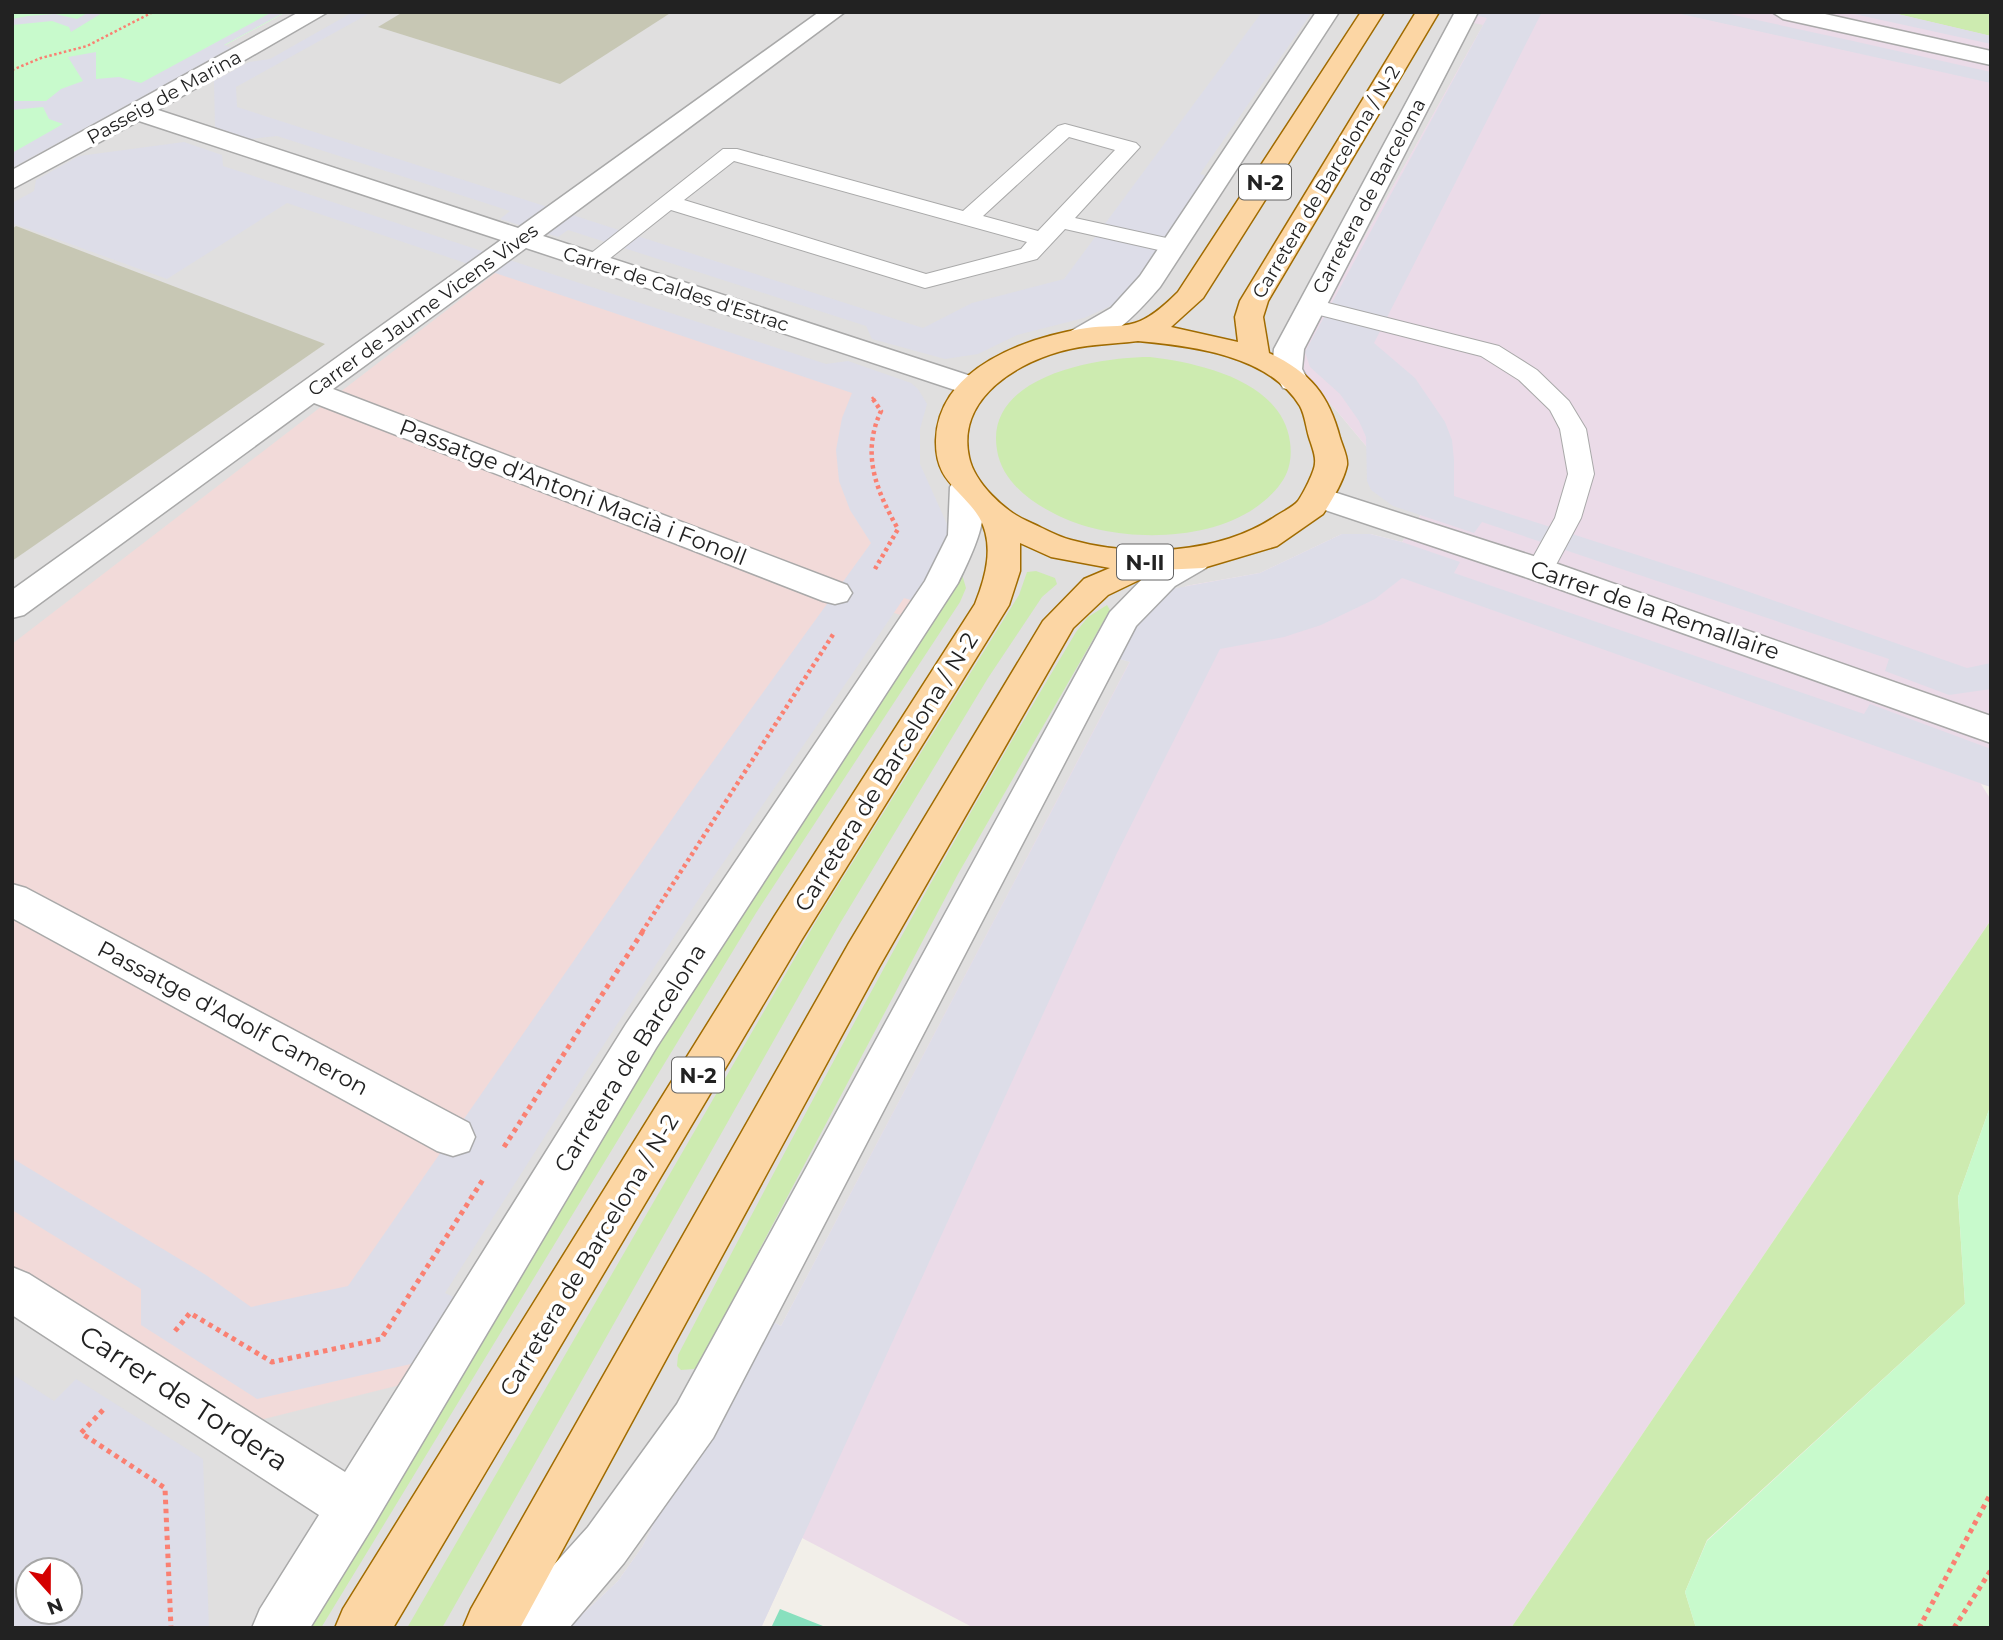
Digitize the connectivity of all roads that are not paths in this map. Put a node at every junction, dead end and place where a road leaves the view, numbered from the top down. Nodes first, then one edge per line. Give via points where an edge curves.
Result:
1 (317, 12) edge
2 (834, 12) edge
3 (1328, 12) edge
4 (1373, 12) edge
5 (1428, 12) edge
6 (1467, 12) edge
7 (1783, 12) edge
8 (1991, 58) edge
9 (138, 113) junction
10 (12, 181) edge
11 (668, 202) junction
12 (967, 219) junction
13 (1061, 221) junction
14 (521, 239) junction
15 (1044, 240) junction
16 (1172, 246) junction
17 (592, 262) junction
18 (1312, 306) junction
19 (1138, 332) junction
20 (1081, 337) junction
21 (1255, 358) junction
22 (1294, 382) junction
23 (975, 387) junction
24 (310, 391) junction
25 (965, 487) junction
26 (1318, 497) junction
27 (995, 517) junction
28 (1194, 560) junction
29 (1152, 563) junction
30 (1540, 570) junction
31 (835, 593) dead end
32 (12, 607) edge
33 (1991, 730) edge
34 (12, 899) edge
35 (453, 1137) dead end
36 (12, 1289) edge
37 (355, 1508) junction
38 (279, 1628) edge
39 (362, 1628) edge
40 (490, 1628) edge
41 (533, 1628) edge

1 - 9 street, Passeig de Marina
2 - 14 street, Carrer de Jaume Vicens Vives
3 - 16 street
4 - 19 main road, N-2 via 1195,291 1164,319
5 - 21 main road, Carretera de Barcelona / N-2 / N-2 via 1254,301 1249,317
6 - 18 street, Carretera de Barcelona
7 - 8 street
9 - 10 street, Passeig de Marina
9 - 14 street, Carrer de Caldes d'Estrac
11 - 12 lane via 730,153
11 - 15 lane via 925,281 1029,254
11 - 17 lane
12 - 13 lane via 1065,130 1129,147
12 - 15 lane
13 - 15 lane
13 - 16 lane
14 - 17 street, Carrer de Caldes d'Estrac
14 - 24 street, Carrer de Jaume Vicens Vives
16 - 20 street via 1134,302
17 - 23 street, Carrer de Caldes d'Estrac
18 - 22 street, Carretera de Barcelona via 1289,349 1287,369
18 - 30 lane via 1490,351 1528,375 1560,405 1573,429 1581,474 1568,518
19 - 20 main road, N-II
19 - 21 main road, N-II via 1219,344
20 - 23 main road, N-II via 1031,350
21 - 22 main road, N-II
22 - 26 main road, N-II via 1314,403 1333,449 1330,474
23 - 25 main road, N-II via 959,410 951,435 951,452
24 - 31 street, Passatge d'Antoni Macià i Fonoll
24 - 32 street, Carrer de Jaume Vicens Vives
25 - 27 main road, N-II
25 - 37 street, Carretera de Barcelona via 965,535 941,583 641,1036
26 - 28 main road, N-II via 1282,530 1246,547
26 - 30 street, Carrer de la Remallaire
27 - 29 main road, N-II via 1065,551
27 - 39 main road, Carretera de Barcelona / N-2 / N-2 via 1007,564 992,605 788,928
28 - 29 main road, N-II
28 - 41 street via 1163,578 1122,620 695,1421 606,1545
29 - 40 main road via 1080,598 1055,630 864,955
30 - 33 street, Carrer de la Remallaire
34 - 35 street, Passatge d'Adolf Cameron
36 - 37 street, Carrer de Tordera
37 - 38 street, Carretera de Barcelona

